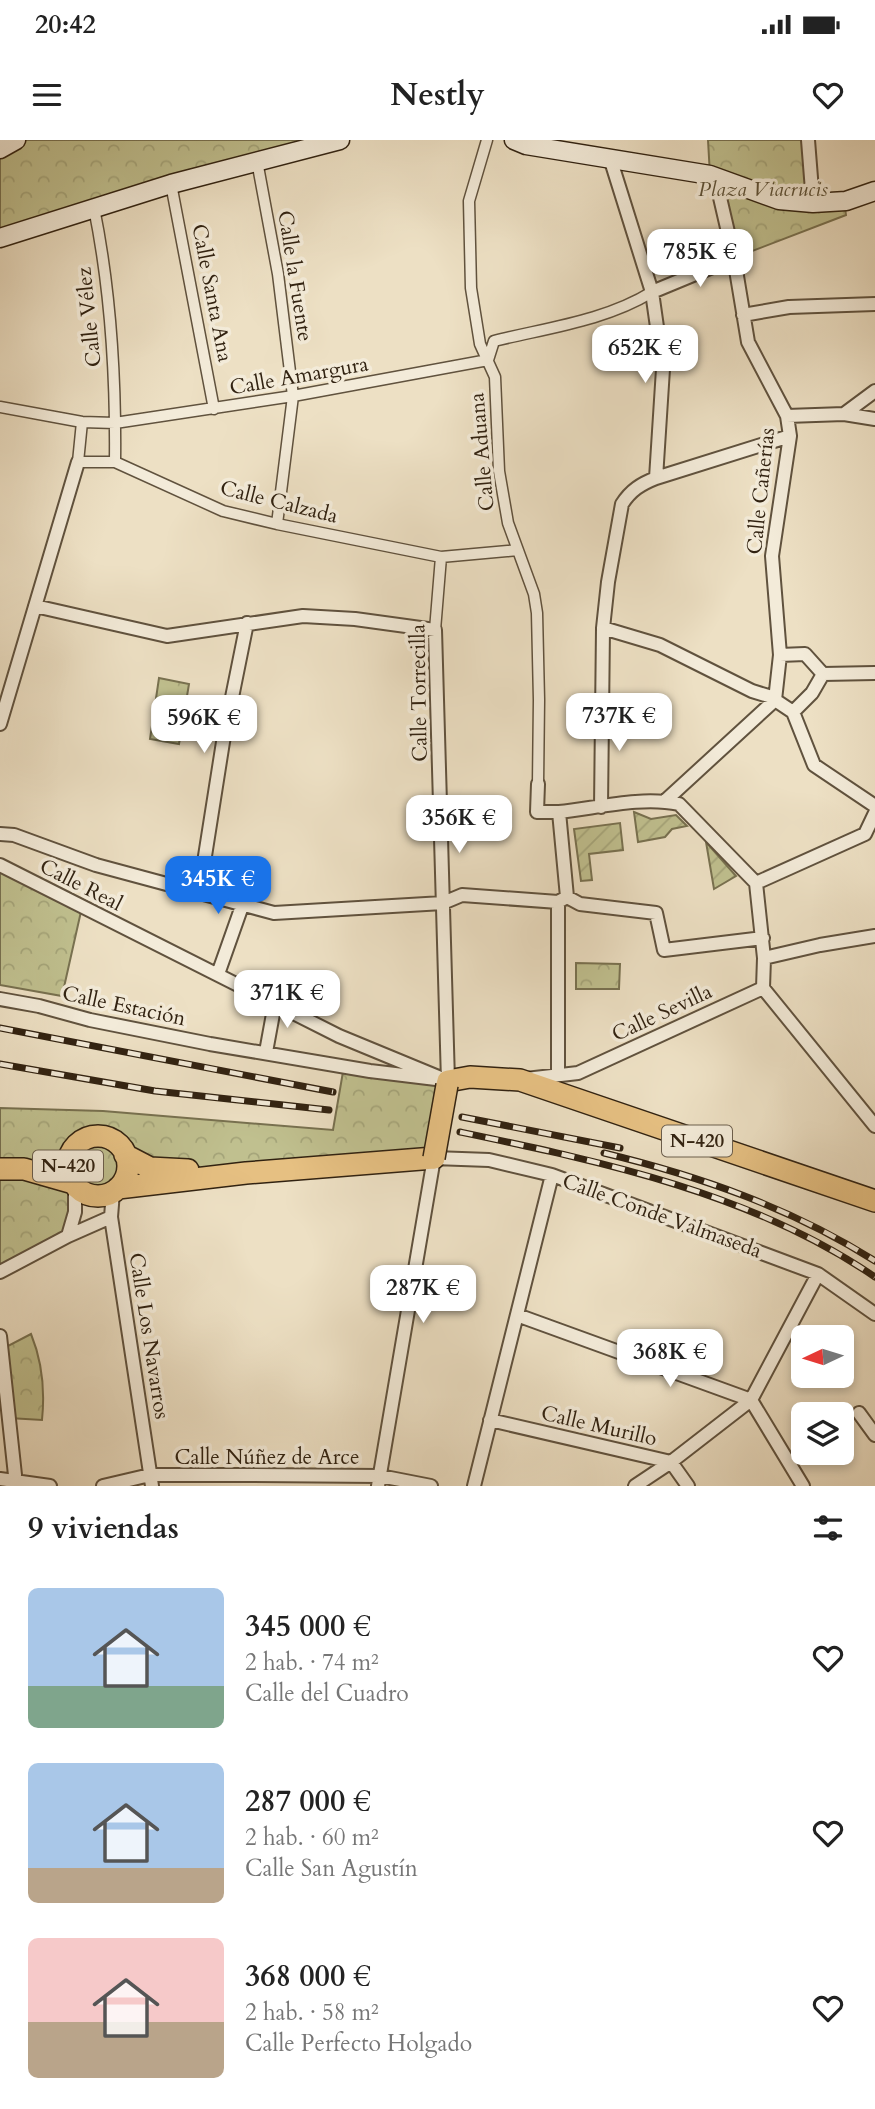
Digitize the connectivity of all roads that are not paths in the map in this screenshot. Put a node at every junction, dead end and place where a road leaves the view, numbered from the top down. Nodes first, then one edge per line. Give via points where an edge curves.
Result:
1 (16, 140) edge
2 (340, 140) edge
3 (487, 140) edge
4 (514, 140) edge
5 (808, 140) edge
6 (0, 149) edge
7 (257, 161) junction
8 (611, 161) junction
9 (715, 176) junction
10 (171, 184) junction
11 (875, 191) edge
12 (813, 204) junction
13 (94, 208) junction
14 (0, 238) edge
15 (734, 258) junction
16 (652, 292) junction
17 (875, 304) edge
18 (743, 315) junction
19 (488, 360) junction
20 (875, 391) edge
21 (293, 396) junction
22 (0, 407) edge
23 (214, 409) junction
24 (844, 414) junction
25 (787, 416) junction
26 (875, 419) edge
27 (82, 422) junction
28 (115, 423) junction
29 (790, 436) junction
30 (78, 462) junction
31 (115, 462) junction
32 (656, 478) junction
33 (277, 524) junction
34 (518, 550) junction
35 (441, 557) junction
36 (35, 606) junction
37 (247, 623) junction
38 (603, 628) junction
39 (435, 630) junction
40 (780, 655) junction
41 (875, 673) edge
42 (823, 674) junction
43 (775, 699) junction
44 (793, 712) junction
45 (0, 724) edge
46 (538, 784) joint
47 (666, 801) junction
48 (875, 806) edge
49 (601, 807) junction
50 (559, 812) junction
51 (875, 813) edge
52 (0, 834) edge
53 (0, 865) edge
54 (756, 883) junction
55 (199, 894) junction
56 (562, 900) junction
57 (443, 902) junction
58 (242, 906) junction
59 (875, 936) edge
60 (763, 939) junction
61 (764, 958) junction
62 (218, 974) junction
63 (757, 991) junction
64 (0, 999) edge
65 (275, 1003) junction
66 (375, 1050) junction
67 (266, 1052) junction
68 (370, 1071) junction
69 (578, 1073) junction
70 (558, 1074) junction
71 (520, 1080) junction
72 (448, 1083) junction
73 (575, 1099) junction
74 (875, 1126) edge
75 (76, 1146) junction
76 (125, 1155) junction
77 (434, 1157) junction
78 (24, 1169) junction
79 (0, 1170) edge
80 (246, 1172) junction
81 (552, 1175) junction
82 (74, 1184) junction
83 (116, 1190) junction
84 (875, 1201) edge
85 (111, 1217) junction
86 (68, 1236) junction
87 (0, 1272) edge
88 (818, 1274) junction
89 (875, 1314) edge
90 (516, 1315) junction
91 (0, 1336) edge
92 (751, 1400) junction
93 (859, 1413) dead end
94 (490, 1420) junction
95 (875, 1434) edge
96 (671, 1462) junction
97 (151, 1481) edge
98 (286, 1481) edge
99 (379, 1481) edge
100 (9, 1482) edge
101 (50, 1486) edge
102 (103, 1486) edge
103 (431, 1486) edge
104 (474, 1486) edge
105 (635, 1486) edge
106 (688, 1486) edge
107 (803, 1486) edge

1 - 6 main road
2 - 7 main road
3 - 19 street, Calle Aduana via 469,201 471,288 480,344
4 - 8 main road
5 - 12 street
7 - 10 main road
7 - 21 street, Calle la Fuente via 278,274
8 - 9 main road
8 - 16 street
9 - 12 main road via 779,201
9 - 15 street
10 - 13 main road
10 - 23 street, Calle Santa Ana
11 - 12 main road via 846,201
13 - 14 main road
13 - 28 street, Calle Vélez via 112,328
15 - 16 street
15 - 18 street, Calle Cañerías
16 - 19 street via 596,316 494,341
16 - 32 street via 663,369
17 - 18 street via 789,307
18 - 25 street, Calle Cañerías via 755,359
19 - 21 street, Calle Amargura
19 - 34 street, Calle Aduana via 495,377 499,471
20 - 24 street
21 - 23 street, Calle Amargura
21 - 33 street, Calle la Fuente
22 - 27 street, Calle Amargura
23 - 28 street, Calle Amargura
24 - 25 street
24 - 26 street
25 - 29 street, Calle Cañerías
27 - 28 street, Calle Amargura
27 - 30 street
28 - 31 street, Calle Vélez
29 - 32 street
29 - 40 street, Calle Cañerías via 772,556
30 - 31 street
30 - 36 street
31 - 33 street, Calle Calzada via 223,511
32 - 38 street via 641,484 622,504
33 - 35 street, Calle Calzada
34 - 35 street, Calle Calzada
34 - 46 street, Calle Aduana via 534,594 539,665
35 - 39 street, Calle Torrecilla
36 - 37 street via 167,636
36 - 45 street
37 - 39 street via 303,616
37 - 55 street
38 - 43 street via 660,645
38 - 49 street
39 - 57 street, Calle Torrecilla
40 - 42 street via 805,654
40 - 43 street, Calle Cañerías
41 - 42 street
42 - 44 street
43 - 44 street
43 - 47 street
44 - 48 street via 814,765
46 - 50 street via 537,812
47 - 49 street
47 - 54 street via 679,804
49 - 50 street
50 - 56 street
51 - 54 street via 864,834
52 - 55 street
53 - 62 street, Calle Real
54 - 60 street
55 - 58 street
56 - 57 street via 462,895
56 - 60 street via 656,913 664,950
56 - 70 street
57 - 58 street via 274,913
57 - 72 street, Calle Torrecilla
58 - 62 street
59 - 61 street
60 - 61 street
61 - 63 street
62 - 65 street, Calle Real
63 - 69 street, Calle Sevilla
63 - 74 street
64 - 67 street, Calle Estación
65 - 66 street, Calle Real
65 - 67 street
66 - 68 street
66 - 72 street, Calle Real
67 - 68 street, Calle Estación
68 - 72 street, Calle Estación
69 - 70 street, Calle Sevilla
69 - 73 street via 570,1083
70 - 71 street
71 - 72 highway, N-420 via 470,1077
71 - 73 highway, N-420
72 - 77 highway, bridge
73 - 84 highway, N-420
75 - 76 highway, N-420 via 90,1138 107,1138
75 - 78 highway, N-420
75 - 82 highway, N-420 via 68,1164
76 - 80 highway, N-420 via 150,1168
76 - 83 highway, N-420 via 128,1167
77 - 80 highway, N-420
77 - 81 street, Calle Conde Valmaseda via 489,1160
77 - 99 street
78 - 79 highway, N-420
78 - 82 highway, N-420
80 - 83 highway, N-420
81 - 88 street, Calle Conde Valmaseda
81 - 90 street
82 - 83 highway, N-420 via 93,1196
82 - 86 street via 75,1212
83 - 85 street, Calle Los Navarros
85 - 86 street
85 - 97 street, Calle Los Navarros
86 - 87 street
88 - 89 street, Calle Conde Valmaseda
88 - 92 street
90 - 92 street
90 - 94 street
91 - 100 street via 15,1475
92 - 96 street
92 - 107 street
93 - 95 street
94 - 96 street, Calle Murillo
94 - 104 street
96 - 105 street
96 - 106 street, Calle Murillo
97 - 98 street, Calle Núñez de Arce
97 - 102 street, Calle Núñez de Arce
98 - 99 street, Calle Núñez de Arce
99 - 103 street, Calle Núñez de Arce
100 - 101 street

